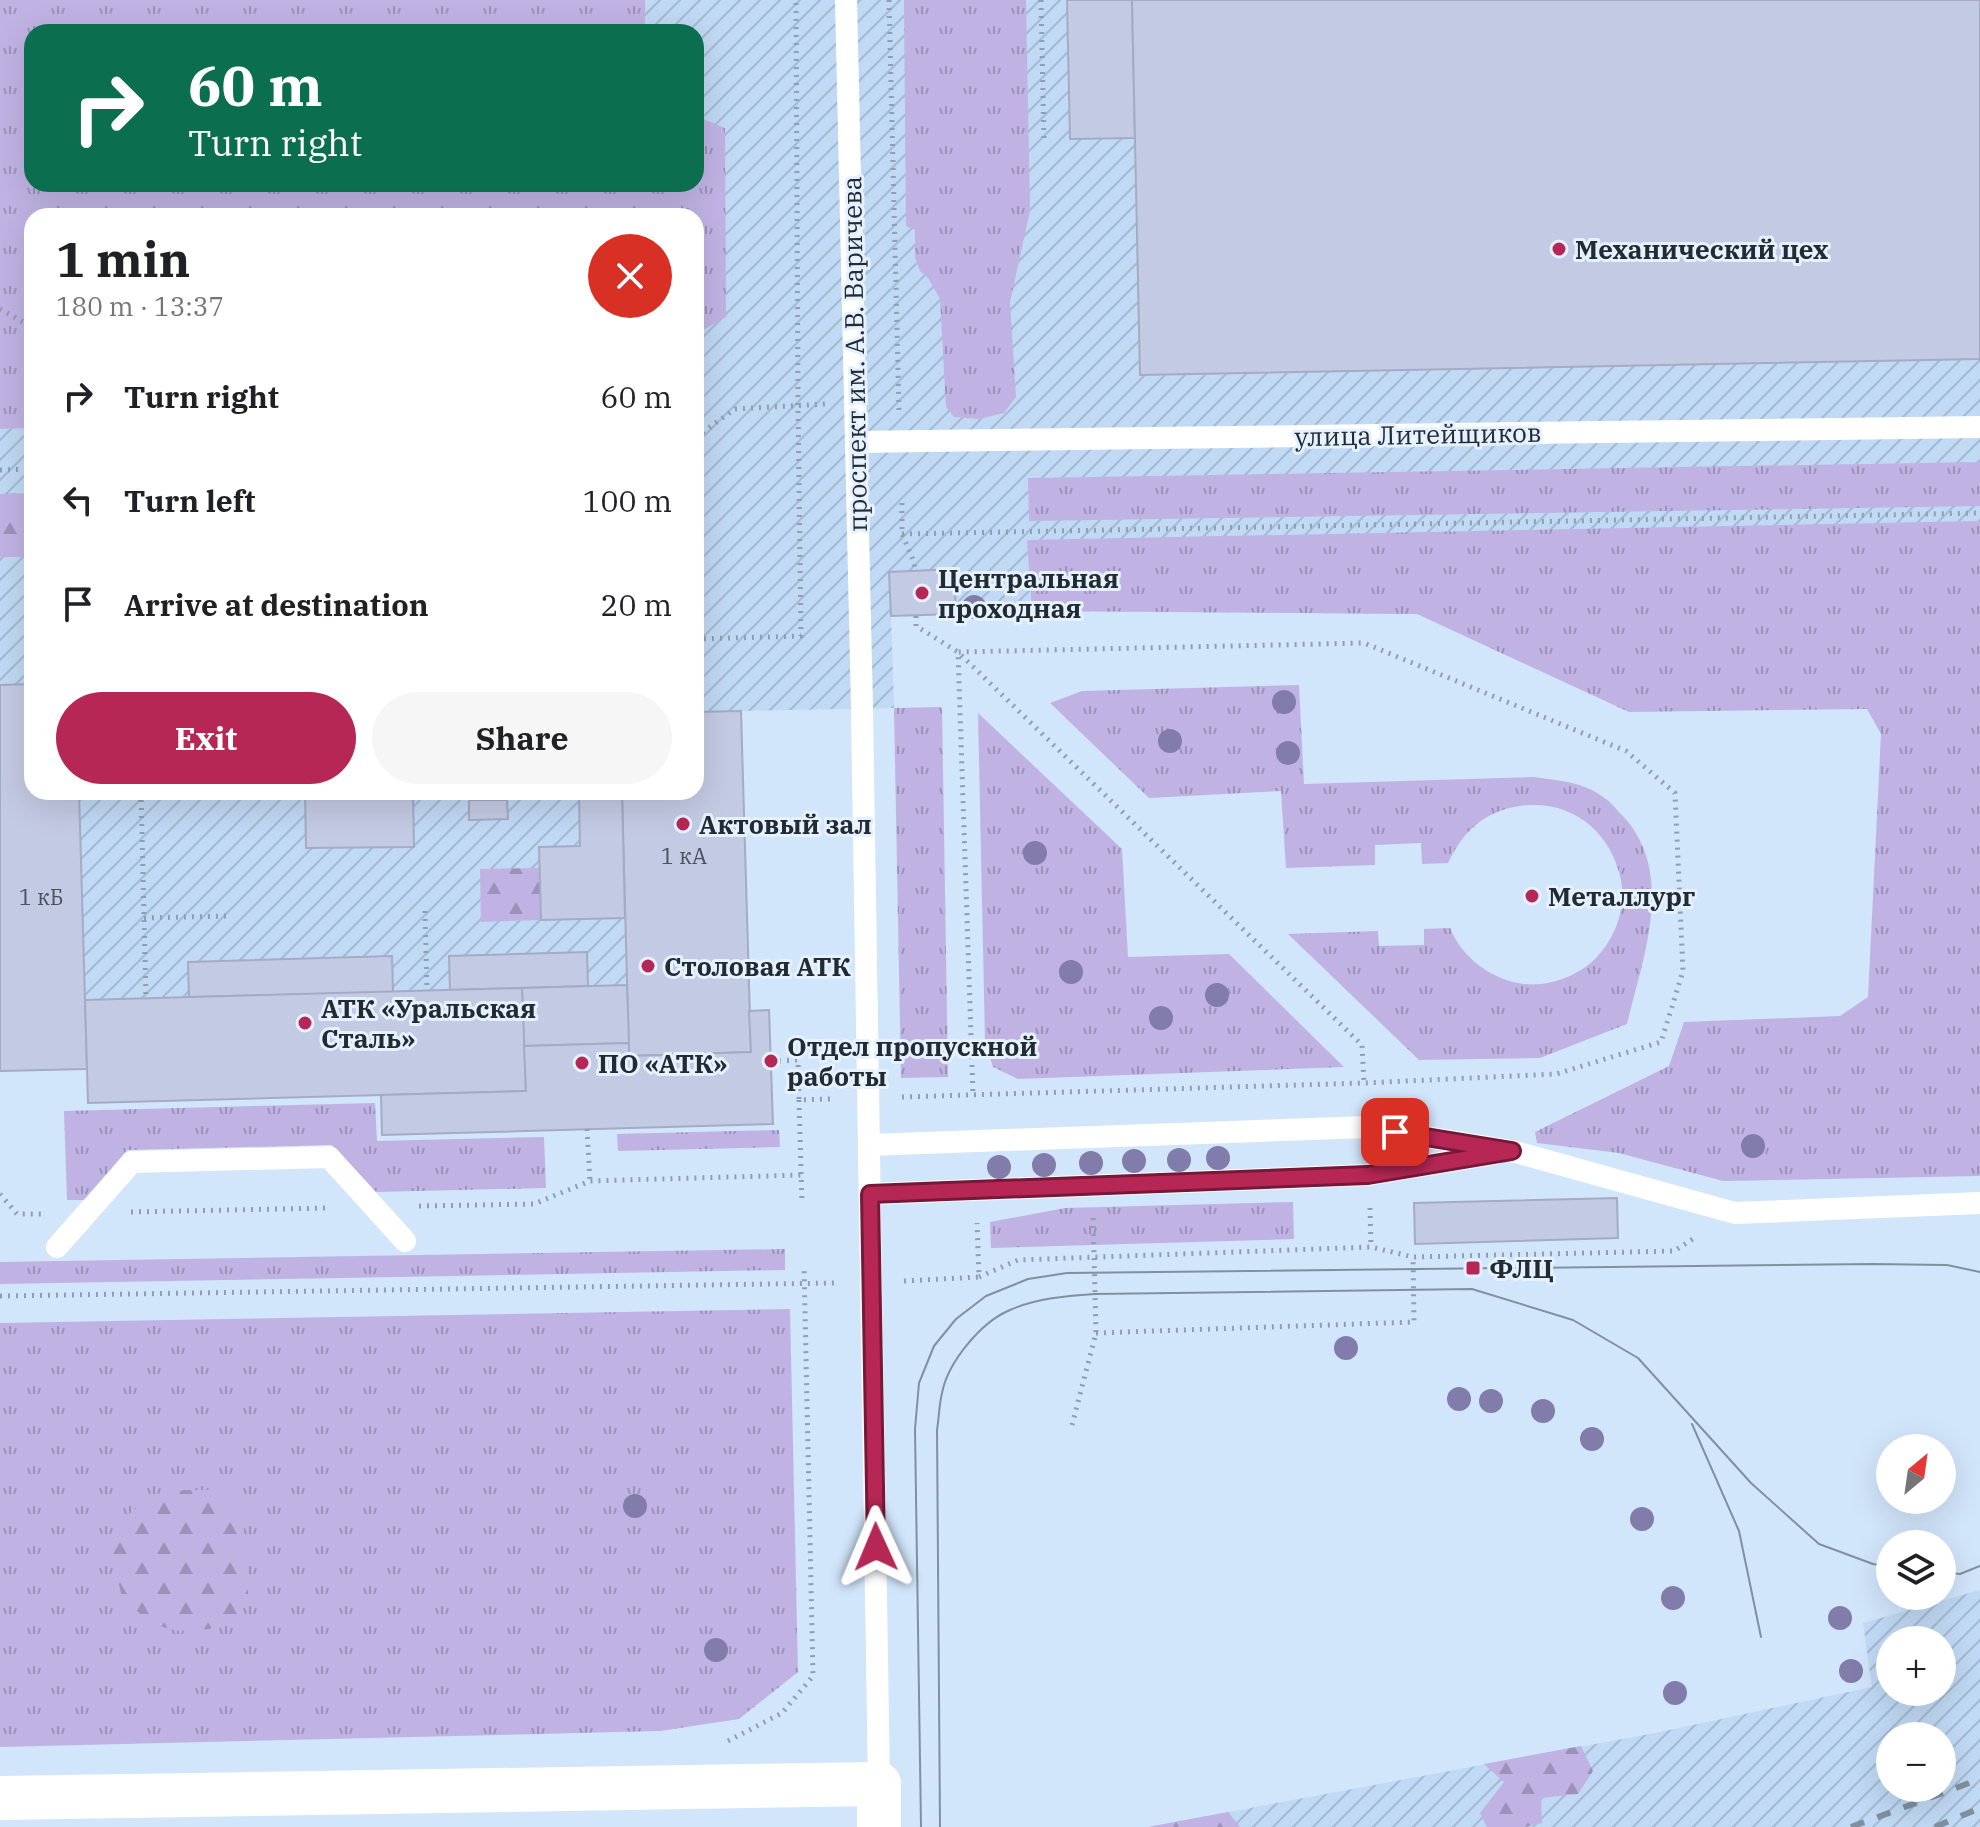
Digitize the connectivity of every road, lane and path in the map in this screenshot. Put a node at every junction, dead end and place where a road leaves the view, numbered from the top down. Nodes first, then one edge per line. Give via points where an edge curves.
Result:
1 (796, 0) edge
2 (846, 0) edge
3 (889, 0) edge
4 (1041, 0) edge
5 (1044, 142) dead end
6 (0, 309) edge
7 (24, 322) edge
8 (798, 404) junction
9 (826, 404) dead end
10 (900, 415) dead end
11 (1980, 427) edge
12 (704, 431) edge
13 (856, 442) junction
14 (24, 469) edge
15 (0, 470) edge
16 (902, 503) dead end
17 (1980, 513) edge
18 (902, 534) junction
19 (915, 571) dead end
20 (916, 616) dead end
21 (704, 639) edge
22 (958, 652) junction
23 (141, 800) edge
24 (425, 911) dead end
25 (227, 916) dead end
26 (144, 918) junction
27 (427, 991) dead end
28 (146, 998) dead end
29 (771, 1061) dead end
30 (1364, 1083) junction
31 (973, 1095) junction
32 (902, 1097) dead end
33 (830, 1099) dead end
34 (799, 1100) junction
35 (587, 1129) dead end
36 (869, 1145) junction
37 (1512, 1151) junction
38 (590, 1181) dead end
39 (870, 1194) junction
40 (1370, 1201) dead end
41 (1980, 1203) edge
42 (802, 1204) dead end
43 (1092, 1211) dead end
44 (1735, 1213) junction
45 (977, 1223) dead end
46 (405, 1241) dead end
47 (57, 1247) dead end
48 (1371, 1247) junction
49 (1094, 1256) junction
50 (1413, 1257) junction
51 (804, 1266) dead end
52 (979, 1277) junction
53 (904, 1281) dead end
54 (804, 1283) junction
55 (834, 1283) dead end
56 (0, 1296) edge
57 (1096, 1333) junction
58 (1072, 1425) dead end
59 (717, 1743) dead end
60 (879, 1784) junction
61 (0, 1798) edge
62 (879, 1827) edge

1 - 8 path
2 - 13 lane, проспект им. А.В. Варичева
3 - 10 path
4 - 5 path
6 - 7 path
8 - 9 path
8 - 12 path via 735,409
8 - 21 path via 801,636
11 - 13 lane, улица Литейщиков
13 - 36 lane, проспект им. А.В. Варичева
14 - 15 path
16 - 18 path
17 - 18 path
18 - 19 path
20 - 22 path via 916,626
22 - 30 path via 1362,1045
22 - 30 path via 1364,643 1626,751 1675,793 1683,971 1661,1042 1556,1074
22 - 31 path
23 - 26 path
24 - 27 path
25 - 26 path
26 - 28 path
29 - 34 path via 798,1060
30 - 31 path
31 - 32 path
33 - 34 path
34 - 42 path
35 - 38 path
36 - 37 lane via 1366,1127
36 - 39 lane, проспект им. А.В. Варичева
37 - 39 lane via 1368,1175
37 - 44 lane
39 - 60 lane, проспект им. А.В. Варичева
40 - 48 path
41 - 44 lane
43 - 49 path
44 - 50 path via 1674,1251
45 - 52 path
46 - 47 lane via 329,1157 132,1162
48 - 49 path
48 - 50 path
49 - 52 path via 1018,1260
49 - 57 path
50 - 57 path via 1414,1322
51 - 54 path
52 - 53 path
54 - 55 path
54 - 56 path
54 - 59 path via 813,1676 782,1713
57 - 58 path
60 - 61 street
60 - 62 street

